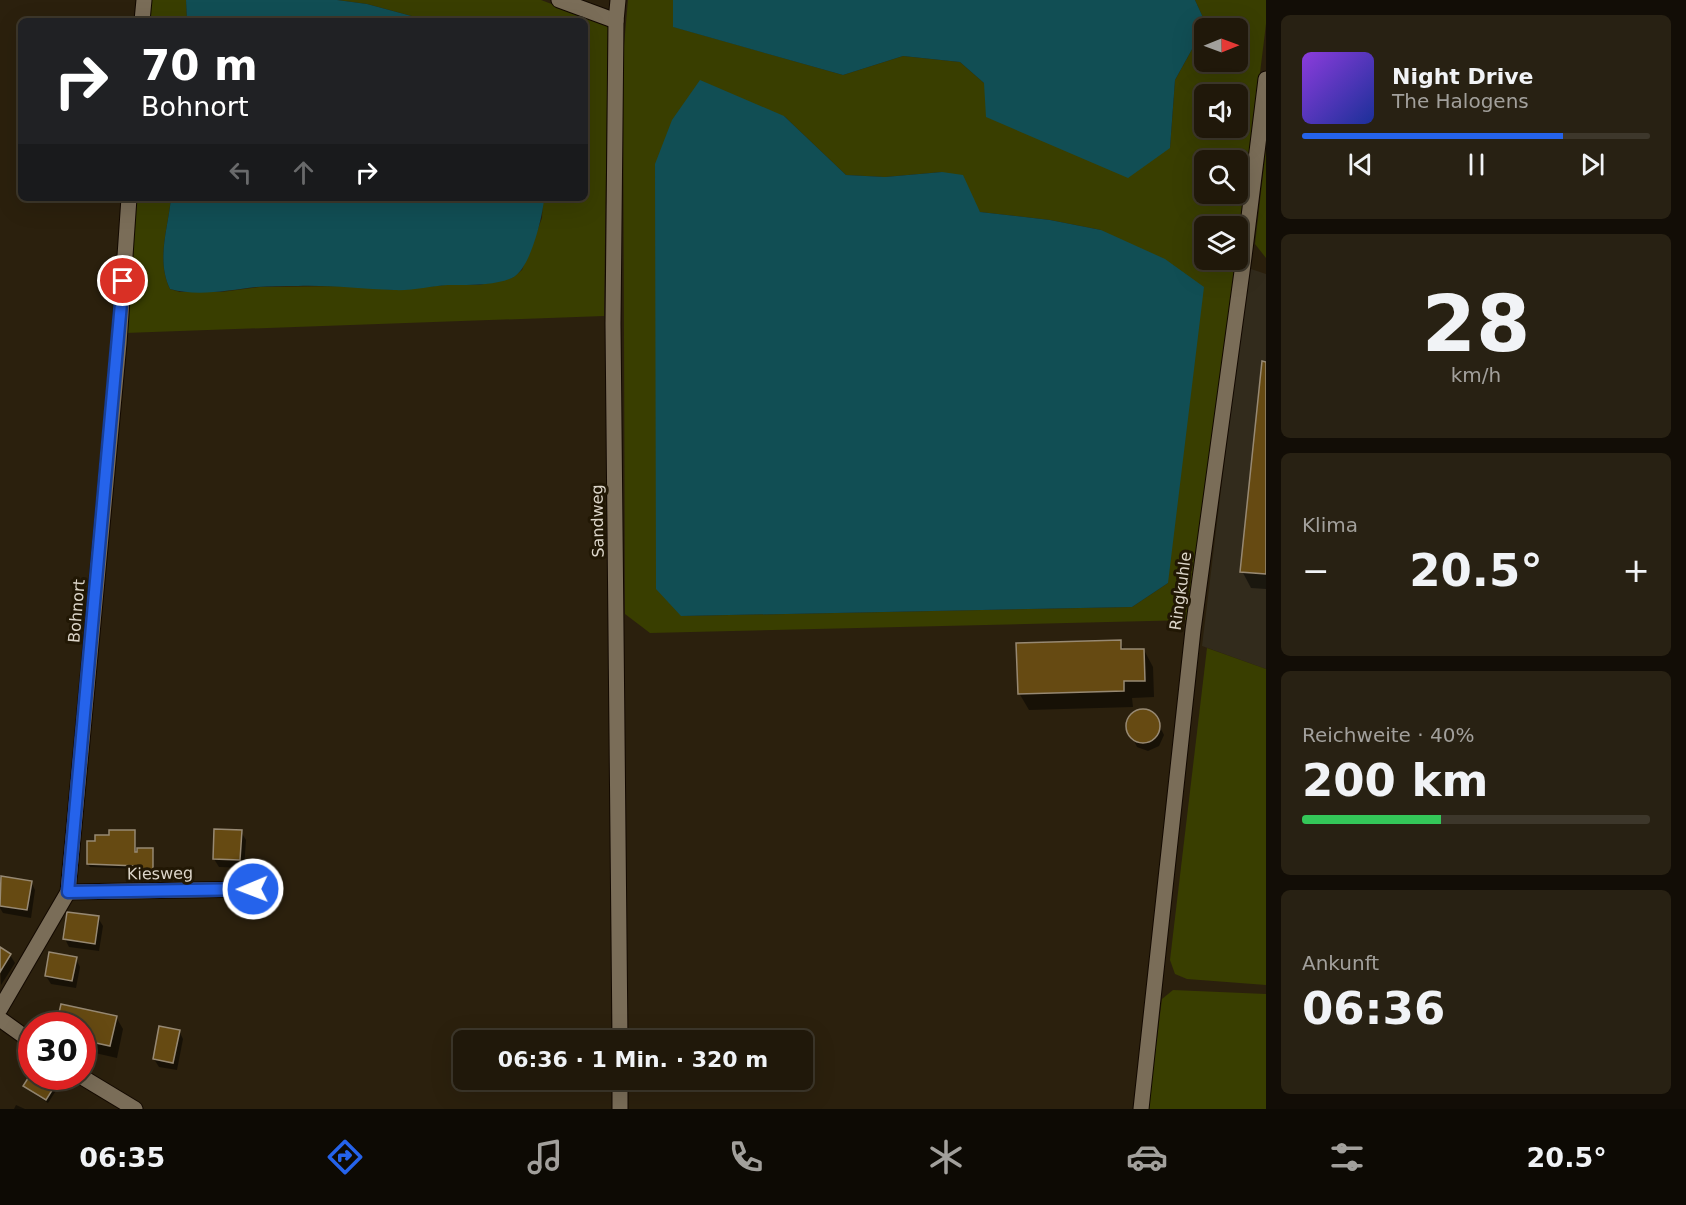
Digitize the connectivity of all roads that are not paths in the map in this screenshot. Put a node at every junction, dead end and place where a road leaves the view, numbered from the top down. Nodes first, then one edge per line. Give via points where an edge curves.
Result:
1 (144, 0) edge
2 (559, 0) edge
3 (618, 0) edge
4 (142, 18) edge
5 (616, 21) junction
6 (1266, 79) edge
7 (129, 201) edge
8 (253, 889) dead end
9 (68, 892) junction
10 (0, 1009) edge
11 (0, 1019) edge
12 (620, 1030) edge
13 (18, 1032) edge
14 (96, 1085) edge
15 (620, 1090) edge
16 (135, 1109) edge
17 (620, 1109) edge
18 (1141, 1109) edge

1 - 4 street
2 - 5 street
3 - 5 street, Sandweg
5 - 12 street, Sandweg via 613,324
6 - 18 street, Ringkuhle via 1193,630
7 - 9 street, Bohnort
8 - 9 street, Kiesweg
9 - 10 street, Bohnort
11 - 13 street
14 - 16 street
15 - 17 street

